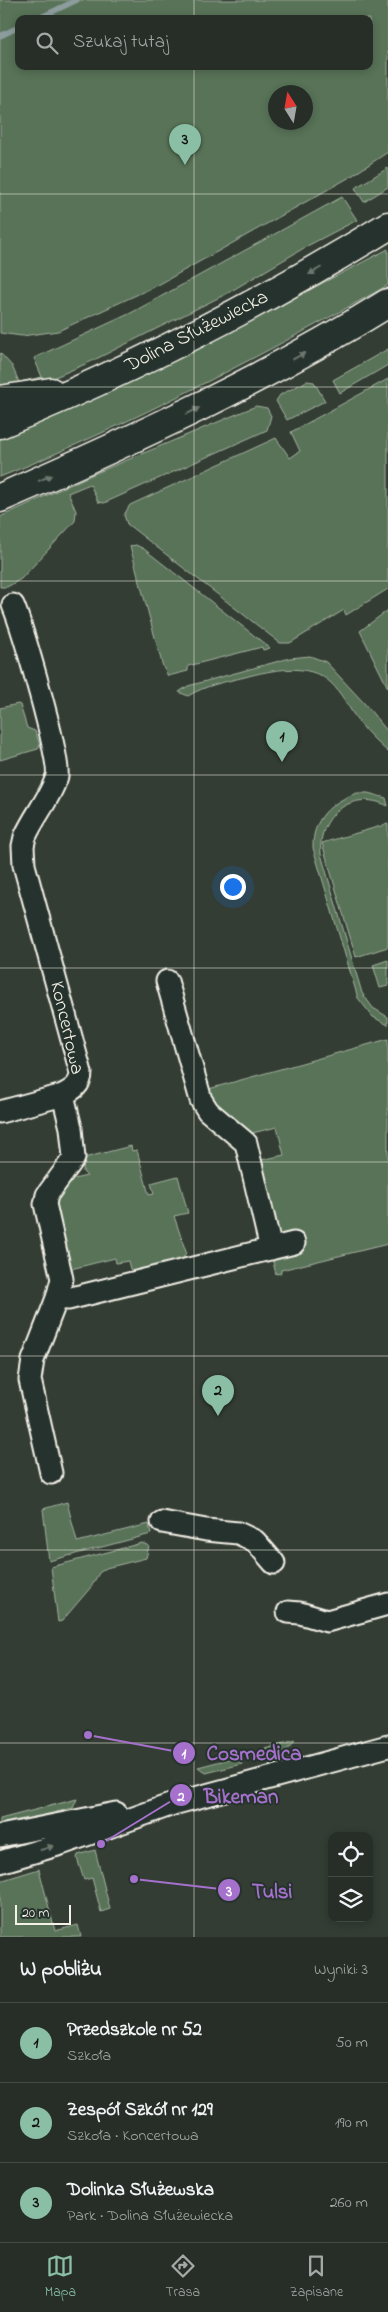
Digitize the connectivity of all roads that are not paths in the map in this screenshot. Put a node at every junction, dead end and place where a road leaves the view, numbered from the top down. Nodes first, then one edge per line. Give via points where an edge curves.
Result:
1 (388, 226) edge
2 (388, 303) edge
3 (92, 385) junction
4 (0, 400) edge
5 (0, 424) edge
6 (0, 498) edge
7 (13, 604) dead end
8 (167, 981) dead end
9 (63, 1095) junction
10 (0, 1112) edge
11 (294, 1243) dead end
12 (272, 1249) junction
13 (57, 1298) junction
14 (51, 1473) dead end
15 (162, 1522) dead end
16 (274, 1563) dead end
17 (388, 1604) edge
18 (288, 1612) dead end
19 (388, 1746) edge
20 (173, 1804) junction
21 (0, 1836) edge
22 (0, 1862) edge

1 -> 3 main road, Dolina Służewiecka via 287,287
6 -> 2 main road via 179,418 256,379
3 - 4 main road
3 - 5 main road, Dolina Służewiecka
7 - 9 street, Koncertowa via 58,770 23,846 24,865 80,1073 80,1082
8 - 12 street via 201,1100 208,1111 246,1144
9 - 10 street
9 - 13 street, Koncertowa via 74,1158 47,1195 45,1204 61,1275
11 - 12 street
12 - 13 street via 68,1299
13 - 14 street, Koncertowa via 33,1360 30,1380
15 - 16 street via 238,1533 255,1542
17 - 18 street via 327,1622
19 - 20 street
20 - 21 street via 40,1826
22 -> 20 street

